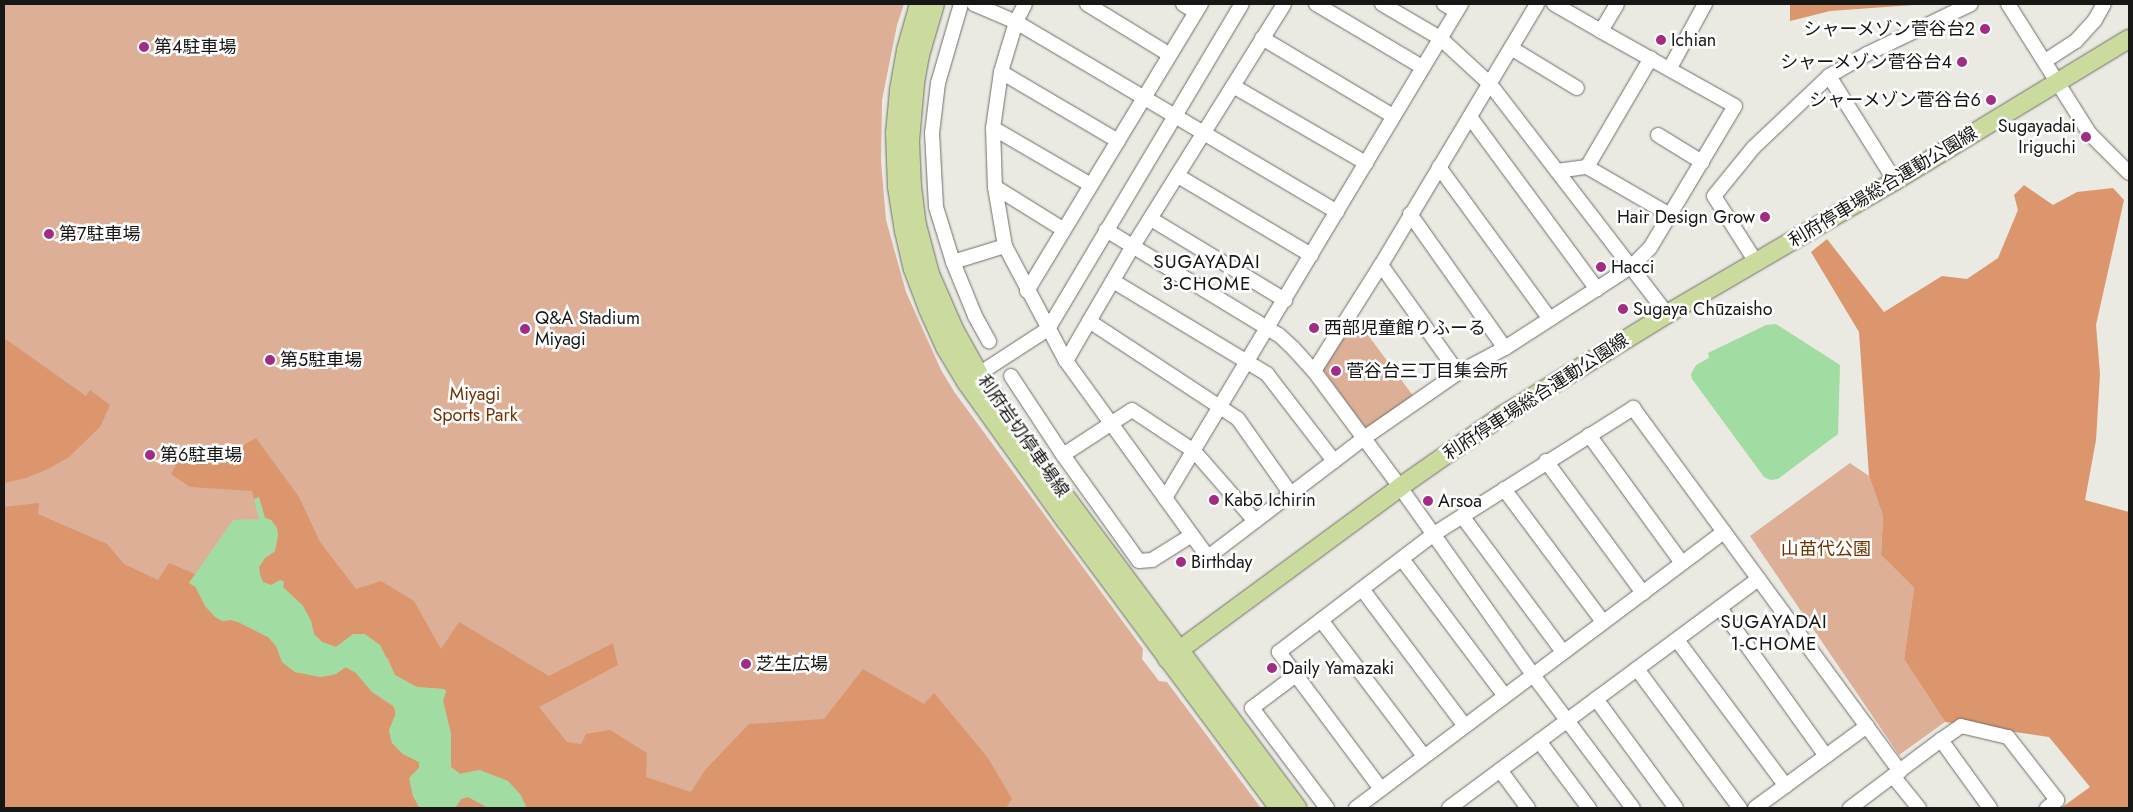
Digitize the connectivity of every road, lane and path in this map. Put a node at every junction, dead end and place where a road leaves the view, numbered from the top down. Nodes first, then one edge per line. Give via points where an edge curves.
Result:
1 (919, 4) edge
2 (935, 4) edge
3 (961, 4) edge
4 (974, 4) edge
5 (1025, 4) edge
6 (1087, 4) edge
7 (1183, 4) edge
8 (1242, 4) edge
9 (1284, 4) edge
10 (1316, 4) edge
11 (1382, 4) edge
12 (1537, 4) edge
13 (1554, 4) edge
14 (1617, 4) edge
15 (1705, 4) edge
16 (1971, 4) edge
17 (2008, 4) edge
18 (2104, 4) edge
19 (1454, 6) edge
20 (1199, 8) edge
21 (1016, 22) junction
22 (1600, 31) junction
23 (1262, 38) junction
24 (1440, 38) junction
25 (2129, 39) edge
26 (1511, 48) junction
27 (1170, 55) junction
28 (1650, 58) junction
29 (2045, 61) junction
30 (1422, 67) junction
31 (1670, 68) junction
32 (1001, 72) junction
33 (1829, 76) junction
34 (2058, 82) junction
35 (1490, 84) junction
36 (1233, 86) junction
37 (1577, 88) dead end
38 (1144, 98) junction
39 (1175, 116) junction
40 (1394, 116) junction
41 (1470, 116) junction
42 (993, 128) junction
43 (1204, 133) junction
44 (1658, 135) dead end
45 (1118, 141) junction
46 (1702, 162) junction
47 (1366, 163) junction
48 (1439, 166) junction
49 (1587, 167) junction
50 (1557, 171) junction
51 (2129, 173) edge
52 (1178, 176) junction
53 (1895, 181) junction
54 (1091, 185) junction
55 (996, 187) junction
56 (1337, 212) junction
57 (1410, 214) junction
58 (1670, 215) junction
59 (1151, 219) junction
60 (1064, 230) junction
61 (1106, 230) junction
62 (1005, 246) junction
63 (1133, 246) junction
64 (1311, 255) junction
65 (953, 262) junction
66 (1756, 262) junction
67 (1381, 265) junction
68 (1632, 266) junction
69 (1113, 281) junction
70 (1597, 289) junction
71 (1027, 290) junction
72 (1285, 300) junction
73 (1667, 314) junction
74 (1550, 319) junction
75 (1089, 321) junction
76 (1268, 328) junction
77 (1048, 329) junction
78 (989, 341) dead end
79 (1505, 348) junction
80 (1066, 361) junction
81 (1248, 361) junction
82 (1314, 372) junction
83 (1458, 373) junction
84 (1011, 376) dead end
85 (972, 378) junction
86 (1221, 407) junction
87 (1110, 422) junction
88 (1589, 435) junction
89 (1364, 438) junction
90 (1194, 451) junction
91 (1063, 455) junction
92 (1334, 461) junction
93 (1546, 461) junction
94 (1400, 487) junction
95 (1504, 489) junction
96 (1291, 494) junction
97 (1165, 498) junction
98 (1462, 516) junction
99 (1255, 521) junction
100 (1724, 532) junction
101 (1434, 534) junction
102 (1192, 535) junction
103 (1402, 559) junction
104 (1682, 563) junction
105 (1760, 579) junction
106 (1362, 589) junction
107 (1643, 593) junction
108 (1720, 608) junction
109 (1321, 620) junction
110 (1603, 622) junction
111 (1677, 640) junction
112 (1563, 652) junction
113 (1173, 655) junction
114 (1637, 669) junction
115 (1296, 675) junction
116 (1533, 675) junction
117 (1505, 696) junction
118 (1596, 699) junction
119 (1567, 720) junction
120 (1465, 726) junction
121 (1867, 726) junction
122 (1940, 740) junction
123 (1539, 741) junction
124 (1424, 756) junction
125 (1826, 756) junction
126 (1500, 770) junction
127 (1896, 773) junction
128 (1786, 786) junction
129 (1381, 789) junction
130 (1456, 806) edge
131 (1279, 808) edge
132 (1297, 808) edge
133 (1327, 808) edge
134 (1356, 808) edge
135 (1528, 808) edge
136 (1589, 808) edge
137 (1633, 808) edge
138 (1676, 808) edge
139 (1740, 808) edge
140 (1755, 808) edge
141 (1850, 808) edge
142 (1918, 808) edge
143 (1990, 808) edge
144 (2047, 808) edge

1 - 85 main road, 利府岩切停車場線 via 899,90 895,133 897,187 913,269 942,339
2 - 85 main road, 利府岩切停車場線 via 915,84 910,141 912,186 917,225 930,274
3 - 65 street via 938,83 932,132 936,207
4 - 21 street
5 - 21 street
6 - 27 street
7 - 20 street
8 - 39 street
9 - 23 street
10 - 30 street
11 - 24 street
12 - 26 street
13 - 22 street
14 - 22 street
15 - 31 street
16 - 33 street
17 - 29 street
18 - 29 street via 2076,41
19 - 24 street
20 - 27 street
21 - 32 street
21 - 38 street
22 - 28 street
23 - 36 street
23 - 40 street
24 - 30 street
24 - 35 street
25 - 34 main road, 利府停車場総合運動公園線
26 - 35 street
26 - 37 street
27 - 38 street
28 - 31 street
28 - 49 street
29 - 34 street
30 - 40 street
31 - 46 street via 1735,106
32 - 42 street
32 - 45 street
33 - 53 street
33 - 66 street via 1754,147 1714,196
34 - 51 street via 2090,134
34 - 53 main road, 利府停車場総合運動公園線
35 - 41 street
35 - 50 street
36 - 43 street
36 - 47 street
38 - 39 street
38 - 45 street
39 - 43 street
39 - 61 street
40 - 47 street
41 - 48 street
41 - 70 street
42 - 54 street
42 - 55 street
43 - 52 street
43 - 56 street
44 - 46 street
45 - 54 street
46 - 58 street
47 - 56 street
48 - 57 street
48 - 74 street
49 - 50 street
49 - 58 street
50 - 68 street
52 - 59 street
52 - 64 street
53 - 66 main road, 利府停車場総合運動公園線
54 - 60 street
55 - 60 street
55 - 62 street
56 - 64 street
57 - 67 street
57 - 79 street
58 - 68 street via 1650,248
59 - 63 street
59 - 72 street
60 - 71 street
61 - 63 street
61 - 77 street
62 - 65 street
62 - 71 street
63 - 69 street
63 - 76 street
64 - 72 street
65 - 78 street
66 - 73 main road, 利府停車場総合運動公園線
67 - 82 street
67 - 83 street
68 - 70 street
68 - 73 street
69 - 75 street
69 - 81 street
70 - 74 street
71 - 77 street
72 - 76 street
73 - 94 main road, 利府停車場総合運動公園線 via 1503,415
74 - 79 street
75 - 80 street
75 - 86 street
76 - 81 street
76 - 82 street via 1293,348
77 - 80 street
77 - 85 street
79 - 83 street
80 - 87 street
81 - 86 street
81 - 92 street via 1267,374
82 - 89 street
83 - 89 street
84 - 91 street
85 - 113 main road, 利府岩切停車場線
86 - 90 street
86 - 96 street via 1238,419
87 - 90 street via 1132,410
87 - 91 street
87 - 97 street
88 - 93 street
88 - 100 street via 1633,408
88 - 104 street
89 - 92 street
89 - 94 street
90 - 97 street
90 - 99 street
91 - 102 street via 1139,561 1152,560
92 - 96 street
93 - 95 street
93 - 107 street
94 - 101 street
94 - 113 main road, 利府停車場総合運動公園線
95 - 98 street
95 - 110 street
96 - 99 street
97 - 102 street
98 - 101 street
98 - 112 street
99 - 102 street via 1208,557
100 - 104 street
100 - 105 street
101 - 103 street
101 - 116 street
103 - 106 street
103 - 117 street
104 - 107 street
105 - 108 street
105 - 121 street
106 - 109 street
106 - 120 street
107 - 110 street
108 - 111 street
108 - 125 street
109 - 115 street via 1279,652
109 - 124 street
110 - 112 street
111 - 114 street
111 - 128 street
112 - 116 street
113 - 131 main road, 利府岩切停車場線
113 - 132 main road, 利府岩切停車場線
114 - 118 street
114 - 139 street
115 - 129 street
115 - 133 street via 1252,708
116 - 117 street
116 - 119 street
117 - 120 street
118 - 119 street
118 - 138 street
119 - 123 street
119 - 137 street
120 - 124 street
121 - 125 street
121 - 127 street
122 - 127 street
122 - 143 street
122 - 144 street via 1961,726 2008,737 2056,800
123 - 126 street
123 - 136 street
124 - 129 street
125 - 128 street
126 - 130 street
126 - 135 street
127 - 141 street
127 - 142 street
128 - 140 street
129 - 134 street

